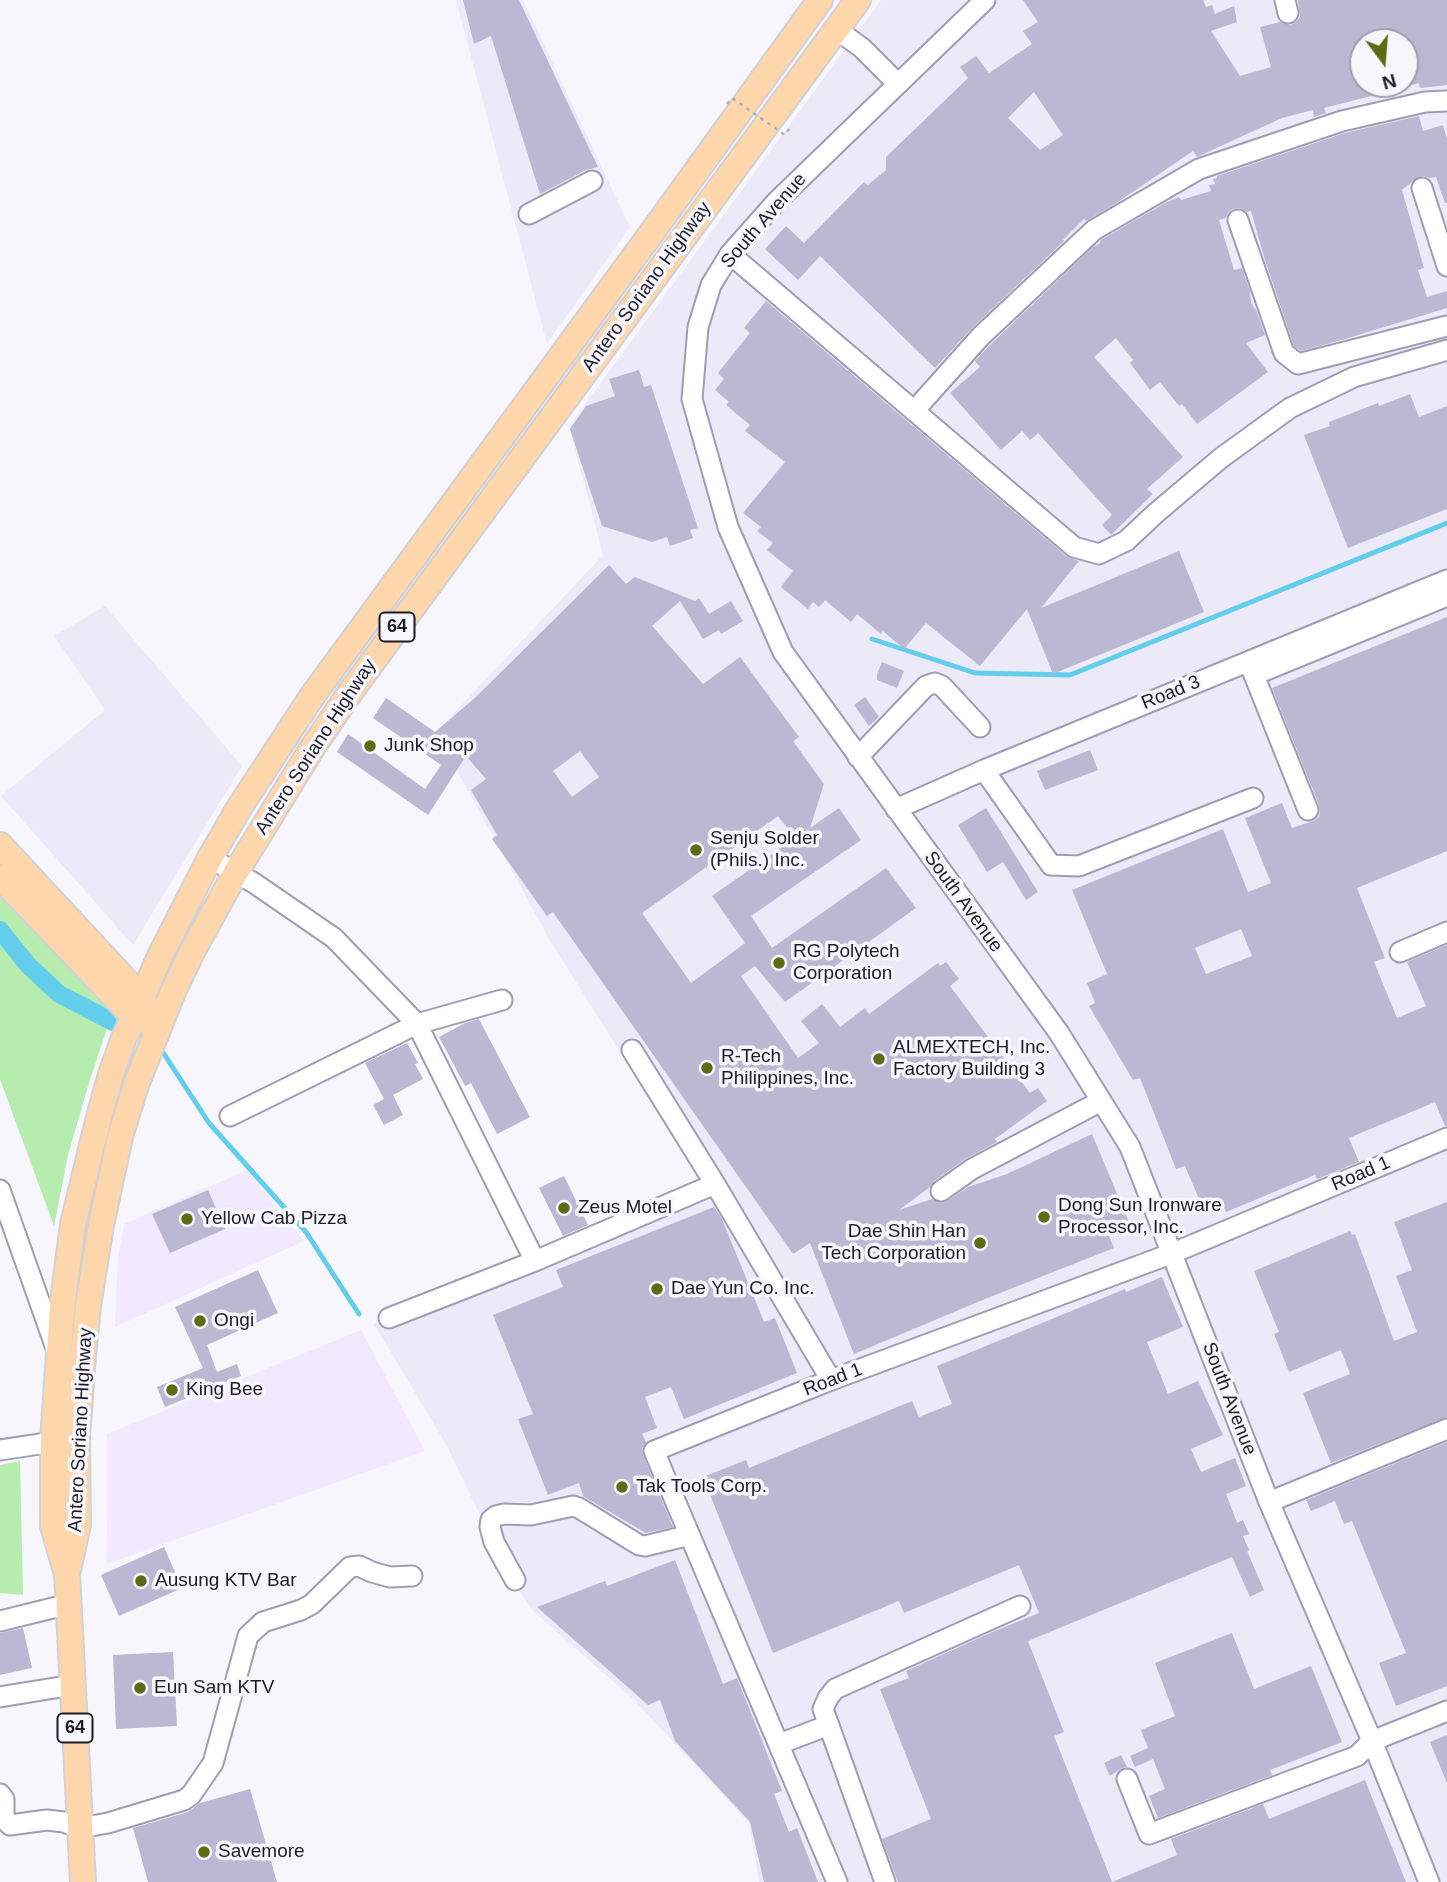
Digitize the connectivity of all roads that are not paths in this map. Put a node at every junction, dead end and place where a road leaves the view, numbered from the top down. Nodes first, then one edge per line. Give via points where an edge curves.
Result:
1 (820, 0) edge
2 (858, 0) edge
3 (985, 0) edge
4 (836, 29) junction
5 (897, 83) junction
6 (1447, 101) edge
7 (592, 181) dead end
8 (1422, 188) dead end
9 (530, 214) dead end
10 (1238, 220) dead end
11 (730, 254) junction
12 (1447, 266) edge
13 (1447, 327) edge
14 (1447, 350) edge
15 (915, 411) junction
16 (1447, 580) edge
17 (1447, 596) edge
18 (1251, 668) junction
19 (980, 727) dead end
20 (858, 757) junction
21 (984, 770) junction
22 (1253, 798) dead end
23 (896, 809) junction
24 (1308, 810) dead end
25 (0, 845) edge
26 (210, 859) junction
27 (236, 872) junction
28 (0, 877) edge
29 (1447, 932) edge
30 (1400, 952) dead end
31 (502, 1000) dead end
32 (137, 1006) junction
33 (417, 1024) junction
34 (159, 1026) junction
35 (632, 1050) dead end
36 (1101, 1101) junction
37 (230, 1115) dead end
38 (1447, 1138) edge
39 (715, 1184) junction
40 (0, 1190) edge
41 (941, 1191) dead end
42 (1173, 1253) junction
43 (535, 1261) junction
44 (389, 1318) dead end
45 (58, 1355) junction
46 (831, 1380) junction
47 (1447, 1429) edge
48 (65, 1440) junction
49 (0, 1450) edge
50 (1269, 1502) junction
51 (690, 1535) junction
52 (412, 1576) dead end
53 (515, 1580) dead end
54 (69, 1604) junction
55 (1020, 1606) dead end
56 (0, 1621) edge
57 (73, 1685) junction
58 (0, 1697) edge
59 (1447, 1711) edge
60 (829, 1725) junction
61 (1373, 1741) junction
62 (779, 1744) junction
63 (1127, 1779) dead end
64 (0, 1794) edge
65 (80, 1828) junction
66 (83, 1882) edge
67 (837, 1882) edge
68 (885, 1882) edge
69 (1429, 1882) edge

1 - 26 main road, Antero Soriano Highway / 64 via 313,695
2 - 4 main road, Antero Soriano Highway / 64
3 - 5 street, South Avenue
4 - 5 street
4 - 27 main road, Antero Soriano Highway / 64 via 349,694
5 - 11 street, South Avenue
6 - 15 street via 1342,121 1199,169 1094,230 981,336
7 - 9 street
8 - 12 street
10 - 13 street via 1284,353 1298,364
11 - 15 street
11 - 20 street, South Avenue via 711,285 698,327 692,399 728,527 783,652
14 - 15 street via 1354,377 1290,408 1221,457 1126,541 1098,554 1074,547
16 - 18 street, Road 3
17 - 18 street
18 - 21 street, Road 3
18 - 24 street
19 - 20 street via 935,683 926,686
20 - 23 street, South Avenue
21 - 22 street via 1051,864 1079,866
21 - 23 street, Road 3
23 - 36 street, South Avenue via 1059,1034
25 - 32 main road
26 - 27 street
26 - 32 main road, Antero Soriano Highway / 64
27 - 33 street via 334,938
27 - 34 main road, Antero Soriano Highway / 64
28 - 32 main road
29 - 30 street
31 - 33 street
32 - 34 main road
32 - 45 main road, Antero Soriano Highway / 64 via 108,1084 83,1176 66,1271
33 - 37 street
33 - 43 street
34 - 48 main road, Antero Soriano Highway / 64 via 115,1158
35 - 39 street
36 - 41 street via 972,1169
36 - 42 street, South Avenue via 1130,1147
38 - 42 street, Road 1
39 - 43 street
39 - 46 street
40 - 45 street
42 - 46 street, Road 1
42 - 50 street, South Avenue
43 - 44 street
45 - 48 main road, Antero Soriano Highway / 64
46 - 51 street, Road 1 via 654,1451
47 - 50 street
48 - 49 street
48 - 54 main road, Antero Soriano Highway / 64 via 78,1525 67,1574
50 - 61 street, South Avenue
51 - 53 street via 639,1545 573,1506 531,1516 496,1516 490,1527 494,1542
51 - 62 street, Road 1
52 - 65 street via 390,1577 350,1567 312,1604 263,1622 248,1636 213,1762 191,1795
54 - 56 street
54 - 57 main road, Antero Soriano Highway / 64
55 - 60 street via 835,1689 823,1709
57 - 58 street
57 - 65 main road, Antero Soriano Highway / 64
59 - 61 street
60 - 62 street
60 - 68 street
61 - 63 street via 1357,1756 1149,1834
61 - 69 street, South Avenue
62 - 67 street, Road 1
64 - 65 street via 4,1819 10,1825 47,1820
65 - 66 main road, Antero Soriano Highway / 64

